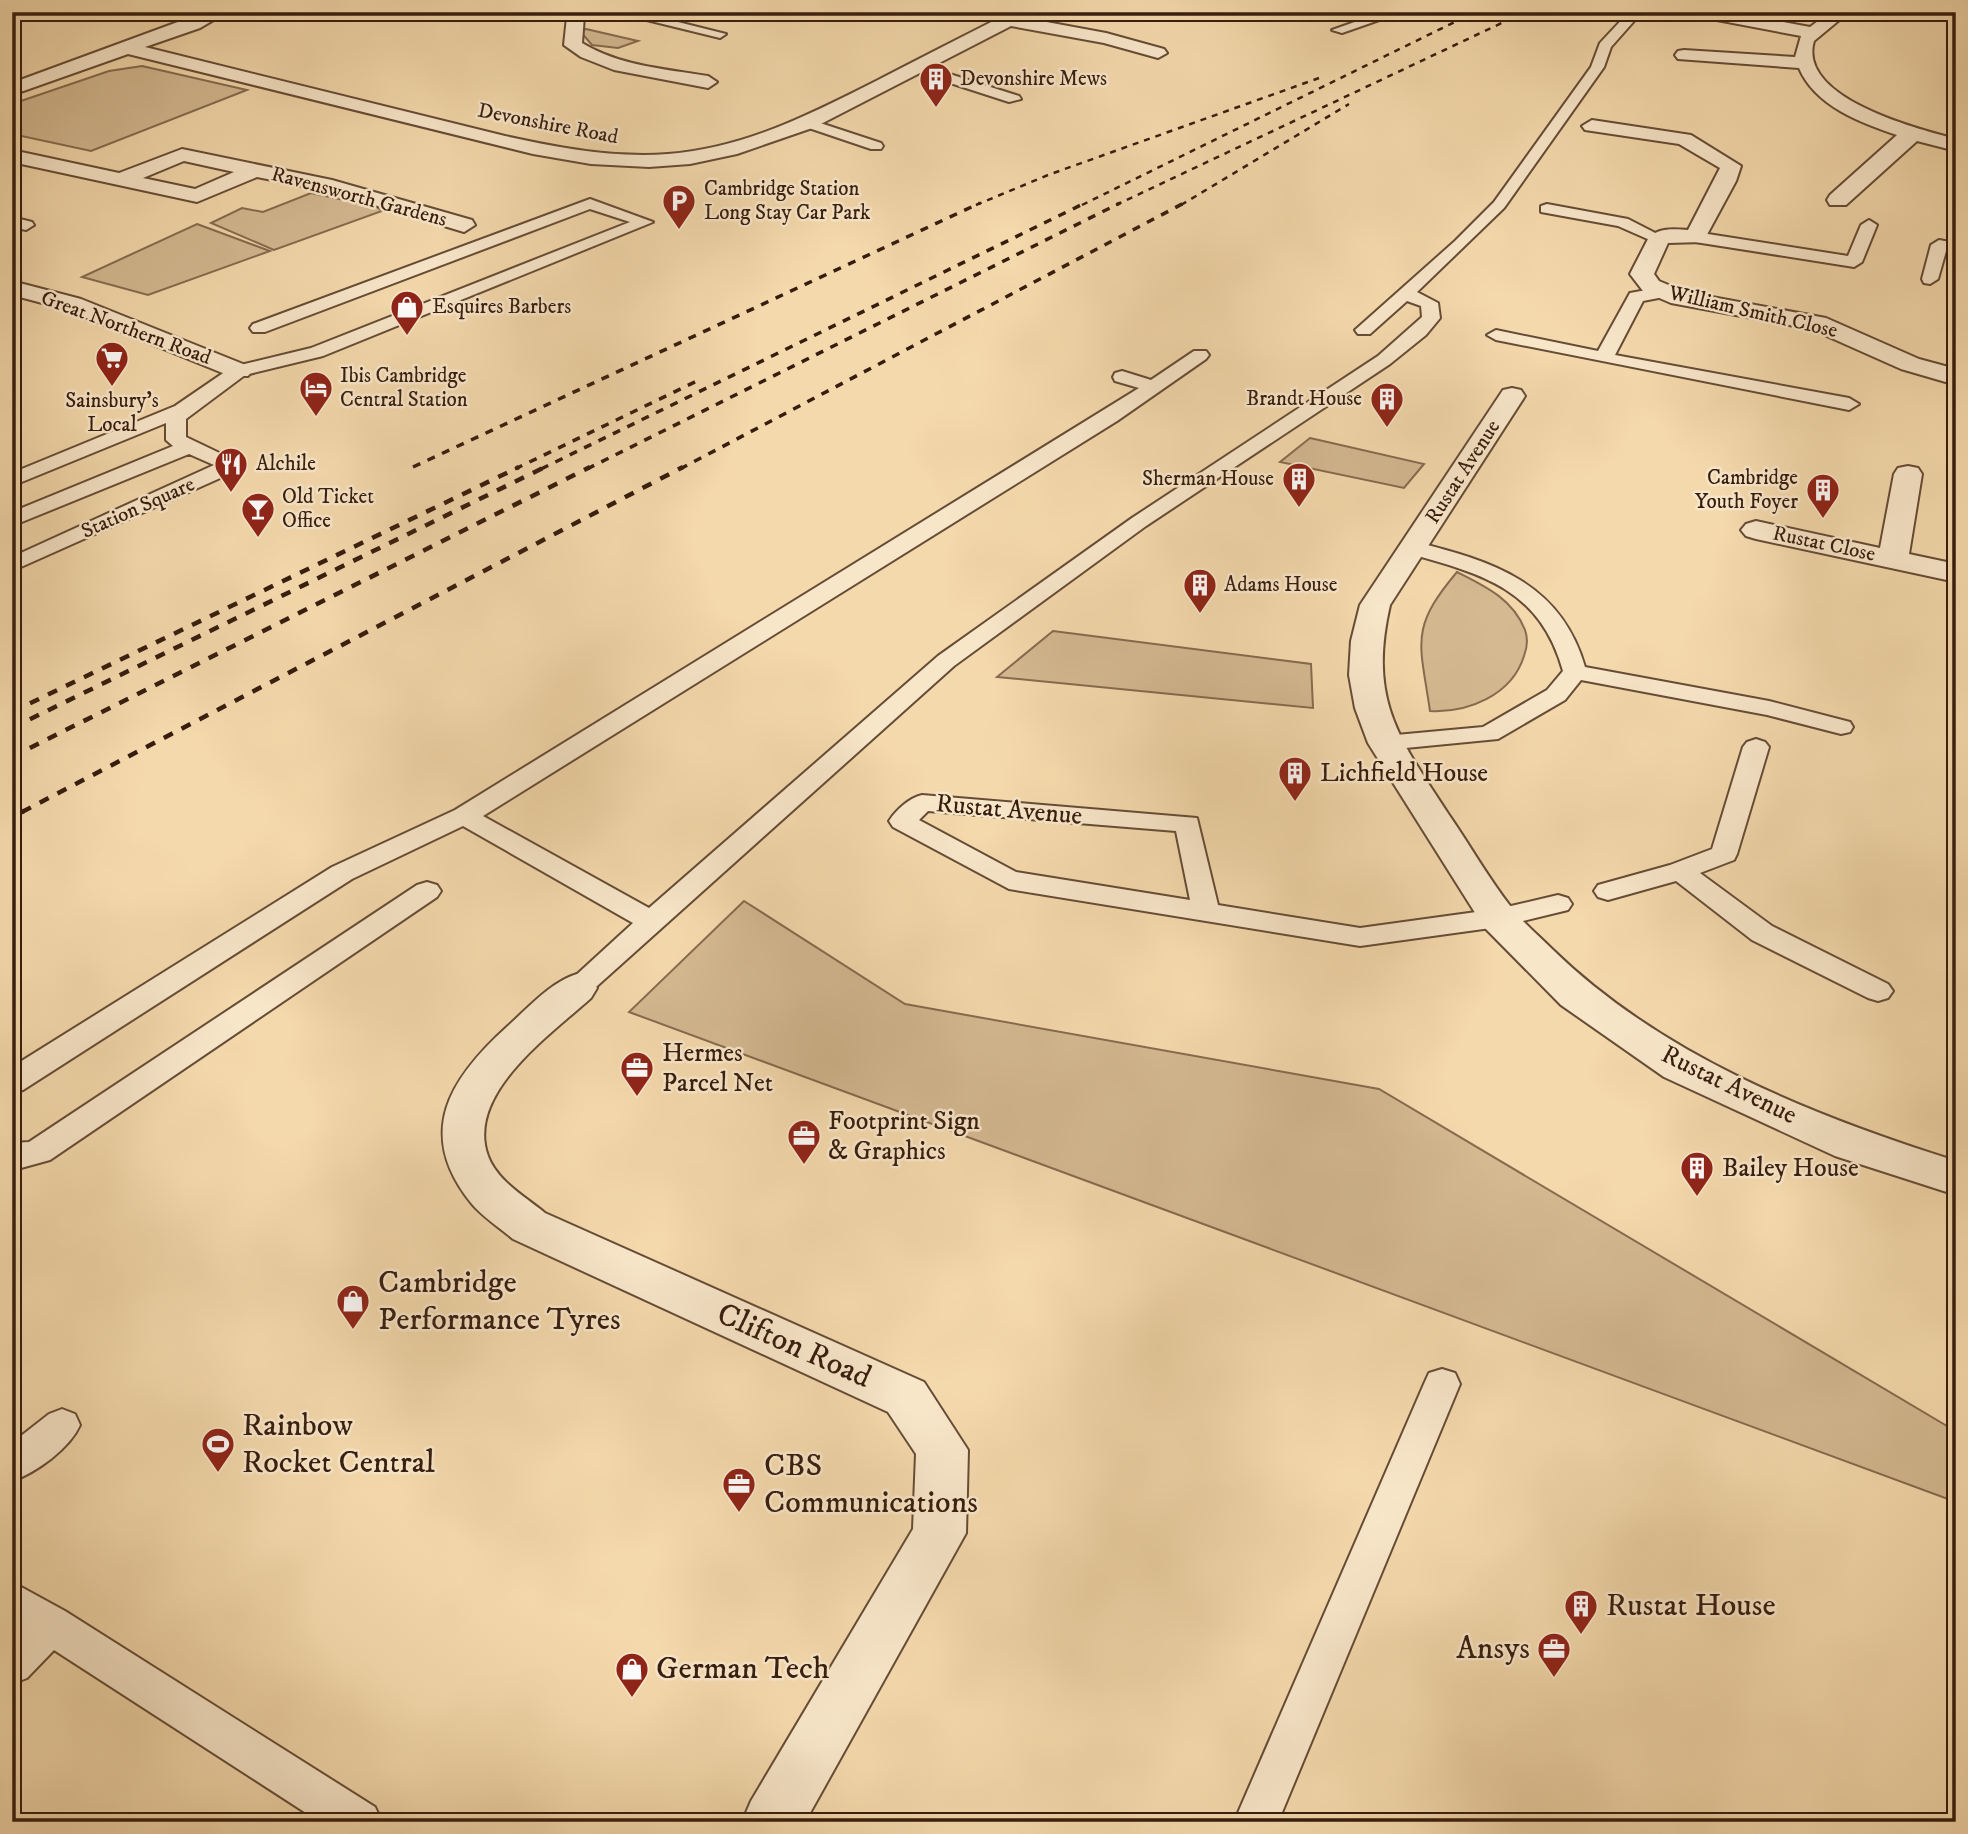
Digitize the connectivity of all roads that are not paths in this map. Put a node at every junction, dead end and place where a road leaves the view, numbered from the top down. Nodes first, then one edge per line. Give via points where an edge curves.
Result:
1 (219, 12) edge
2 (538, 12) edge
3 (620, 12) edge
4 (1396, 12) edge
5 (1636, 12) edge
6 (1700, 12) edge
7 (1841, 12) edge
8 (579, 13) edge
9 (1016, 16) edge
10 (1338, 30) dead end
11 (1815, 33) junction
12 (720, 34) dead end
13 (127, 48) junction
14 (1158, 54) dead end
15 (1685, 55) dead end
16 (1805, 63) junction
17 (915, 67) junction
18 (708, 82) dead end
19 (17, 85) edge
20 (1014, 99) dead end
21 (808, 123) junction
22 (1592, 127) dead end
23 (1916, 134) junction
24 (1956, 145) edge
25 (876, 146) dead end
26 (12, 156) edge
27 (255, 170) junction
28 (122, 180) junction
29 (1838, 200) dead end
30 (1547, 209) dead end
31 (464, 225) dead end
32 (1869, 225) dead end
33 (1695, 237) junction
34 (1659, 239) junction
35 (1956, 248) edge
36 (1930, 279) dead end
37 (12, 288) edge
38 (1663, 292) junction
39 (1403, 293) junction
40 (1364, 330) dead end
41 (1496, 335) dead end
42 (317, 352) junction
43 (1200, 355) dead end
44 (1604, 358) junction
45 (239, 370) junction
46 (1122, 377) dead end
47 (1956, 377) edge
48 (1155, 387) junction
49 (1512, 396) dead end
50 (1849, 404) dead end
51 (182, 410) junction
52 (129, 433) junction
53 (183, 443) junction
54 (1908, 474) dead end
55 (12, 480) edge
56 (12, 520) edge
57 (1756, 530) dead end
58 (1415, 548) junction
59 (1893, 558) junction
60 (12, 565) edge
61 (1956, 573) edge
62 (1575, 672) junction
63 (1763, 726) junction
64 (1841, 727) dead end
65 (1385, 743) junction
66 (464, 816) junction
67 (1679, 871) junction
68 (427, 891) dead end
69 (1608, 891) dead end
70 (1558, 904) dead end
71 (1206, 912) junction
72 (1498, 918) junction
73 (652, 922) junction
74 (577, 988) joint
75 (1878, 991) dead end
76 (12, 1082) edge
77 (12, 1154) edge
78 (1956, 1178) edge
79 (1442, 1384) dead end
80 (62, 1424) dead end
81 (12, 1465) edge
82 (12, 1601) edge
83 (51, 1625) junction
84 (12, 1664) edge
85 (360, 1822) edge
86 (772, 1822) edge
87 (1256, 1822) edge

1 - 13 street
2 - 8 street
3 - 12 lane
4 - 10 lane
5 - 39 lane via 1605,46 1597,67 1499,205
6 - 11 street
7 - 11 street
8 - 18 street via 573,45 584,52 609,62
9 - 14 street
9 - 17 street, Devonshire Road
11 - 16 street via 1803,51
13 - 19 street
13 - 21 street, Devonshire Road via 448,127 617,161 706,155
15 - 16 street
16 - 23 street via 1818,84 1840,102
17 - 20 lane
17 - 21 street, Devonshire Road
21 - 25 lane
22 - 33 street via 1684,139 1731,166
23 - 24 street
23 - 29 street via 1902,140
26 - 28 street, Ravensworth Gardens
27 - 28 street, Ravensworth Gardens via 181,155
27 - 28 street, Ravensworth Gardens via 197,196
27 - 31 street, Ravensworth Gardens via 332,186
30 - 34 lane via 1622,222
32 - 33 lane via 1854,262
33 - 34 street
34 - 38 street, William Smith Close via 1642,274
35 - 36 lane via 1940,245
37 - 45 street, Great Northern Road via 73,304
38 - 44 lane via 1636,297
38 - 47 street, William Smith Close via 1817,323 1910,364
39 - 40 lane
39 - 73 lane via 1429,303 1431,318 1420,331 1384,360 1139,522 946,661
41 - 44 lane
42 - 42 lane via 259,328 590,204 645,222
42 - 45 lane
43 - 48 lane
44 - 50 lane
45 - 51 lane
46 - 48 lane
48 - 66 lane
49 - 58 street, Rustat Avenue
51 - 52 lane
51 - 53 lane, Station Square via 176,419
52 - 53 lane
52 - 55 lane
53 - 56 lane, Station Square
53 - 60 lane, Station Square via 225,463 220,471
54 - 59 street, Rustat Close
57 - 59 street, Rustat Close
58 - 62 lane, Rustat Avenue via 1502,577 1549,610 1570,645
58 - 65 street, Rustat Avenue via 1375,605 1364,644 1366,689
59 - 61 street, Rustat Close
62 - 63 lane
62 - 65 lane via 1556,695 1489,734
63 - 64 lane
63 - 67 lane via 1724,854
65 - 72 street, Rustat Avenue
66 - 73 lane
66 - 76 lane via 342,873
67 - 69 lane
67 - 75 lane via 1762,933
68 - 77 lane via 39,1150
70 - 72 lane
71 - 71 lane, Rustat Avenue via 1009,880 902,821 922,803 1188,824
71 - 72 lane, Rustat Avenue via 1360,937
72 - 78 street, Rustat Avenue via 1574,995 1679,1066 1852,1144
73 - 74 lane
74 - 86 street, Clifton Road via 484,1074 465,1108 460,1140 474,1177 501,1207 529,1226 906,1397 942,1450 939,1533
79 - 87 lane
80 - 81 lane
82 - 83 lane
83 - 84 lane
83 - 85 lane

